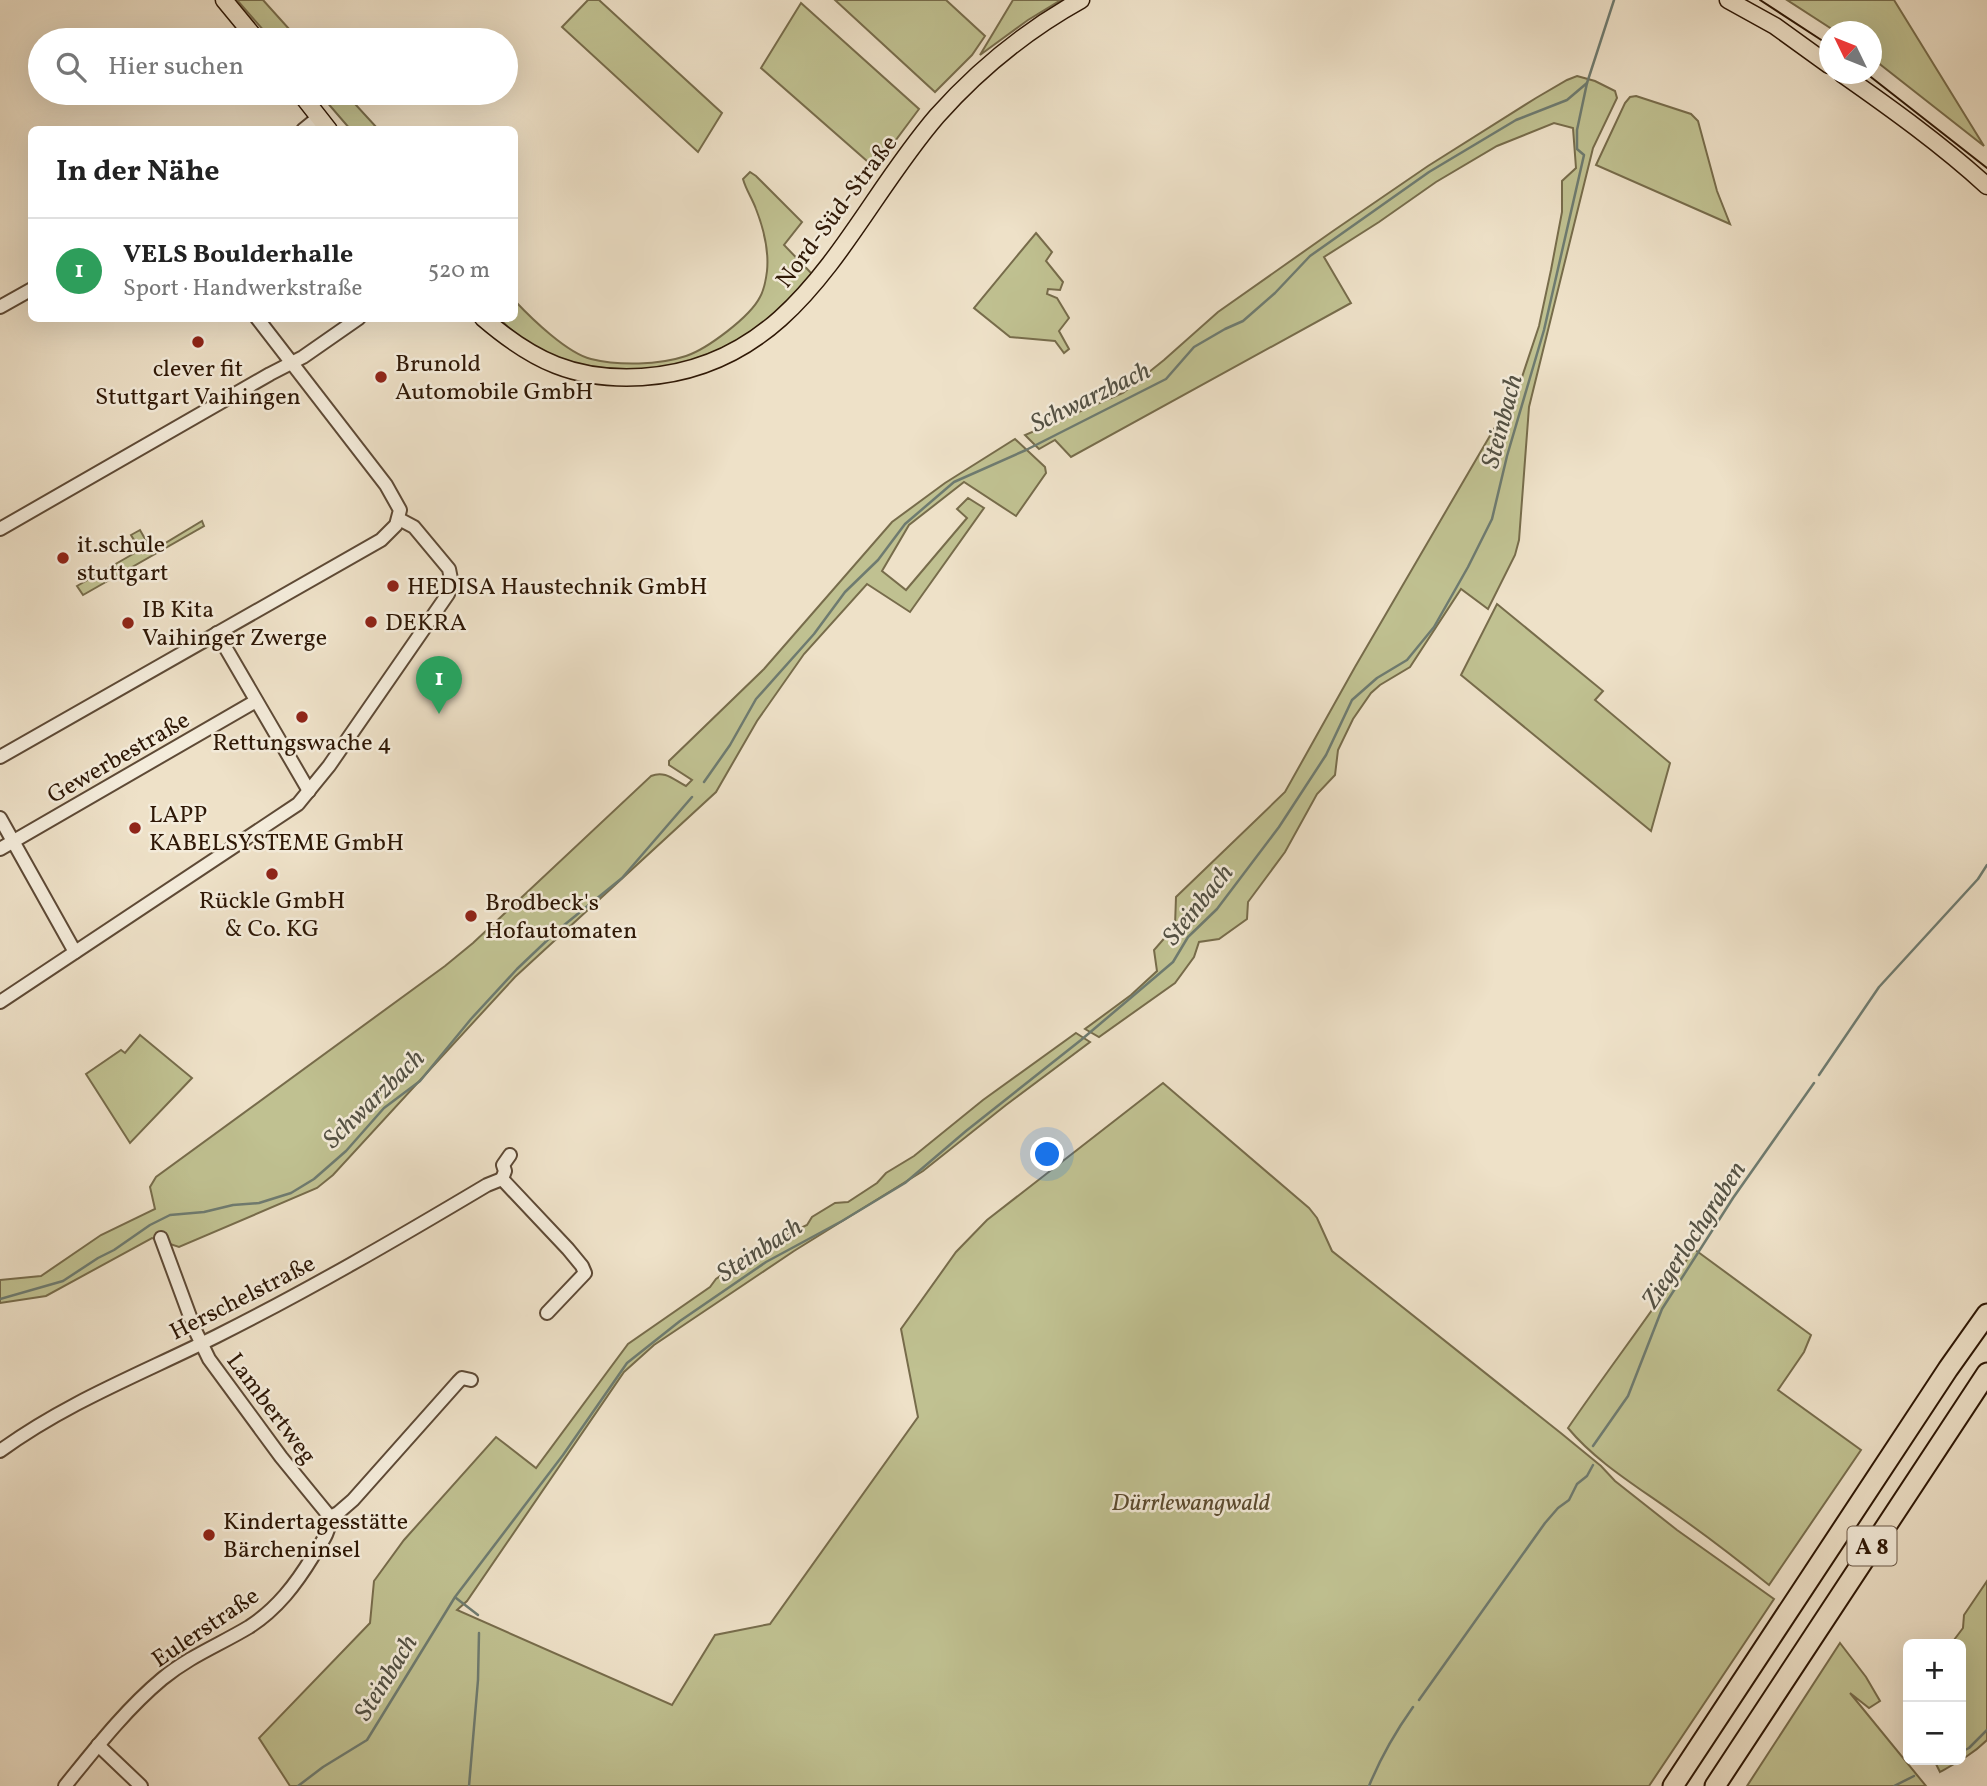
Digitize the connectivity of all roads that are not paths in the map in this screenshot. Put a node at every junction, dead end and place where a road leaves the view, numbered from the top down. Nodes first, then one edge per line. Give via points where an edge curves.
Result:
1 (224, 0) edge
2 (1081, 0) edge
3 (1728, 0) edge
4 (247, 28) edge
5 (1819, 58) edge
6 (1856, 84) edge
7 (310, 105) edge
8 (324, 123) edge
9 (1987, 186) edge
10 (28, 291) edge
11 (0, 307) edge
12 (260, 322) edge
13 (354, 322) edge
14 (488, 322) edge
15 (291, 364) junction
16 (399, 519) junction
17 (0, 529) edge
18 (217, 634) junction
19 (256, 701) junction
20 (0, 757) edge
21 (309, 791) junction
22 (0, 818) edge
23 (14, 842) junction
24 (0, 849) edge
25 (75, 952) junction
26 (0, 1002) edge
27 (510, 1155) dead end
28 (502, 1179) junction
29 (162, 1238) dead end
30 (547, 1313) dead end
31 (1987, 1314) edge
32 (201, 1344) junction
33 (1987, 1373) edge
34 (471, 1380) dead end
35 (0, 1451) edge
36 (330, 1517) junction
37 (98, 1745) junction
38 (65, 1786) edge
39 (141, 1786) edge
40 (1673, 1786) edge
41 (1715, 1786) edge

1 - 4 main road
2 - 14 main road, Nord-Süd-Straße via 1013,46 961,91 916,142 827,270 785,316 746,345 700,366 655,376 611,377 556,366 518,347
3 - 5 main road
6 - 9 main road
7 - 8 main road
10 - 11 street
12 - 15 street
13 - 15 street
15 - 16 street via 386,485 400,510
15 - 17 street
16 - 18 street via 381,540
16 - 21 street via 414,527 449,569 452,584
18 - 19 street
18 - 20 street
19 - 21 street
19 - 23 street, Gewerbestraße
21 - 25 street via 298,804
22 - 23 street
23 - 24 street, Gewerbestraße
23 - 25 street
25 - 26 street
27 - 28 street
28 - 30 street via 585,1273
28 - 32 street, Herschelstraße
29 - 32 street, Lambertweg
31 - 40 highway, A 8
32 - 35 street, Herschelstraße via 83,1399
32 - 36 street, Lambertweg via 213,1366
33 - 41 highway, A 8
34 - 36 street, Eulerstraße via 462,1378 353,1500
36 - 37 street, Eulerstraße via 328,1531 298,1582 274,1608 183,1662
37 - 38 street, Eulerstraße
37 - 39 street

